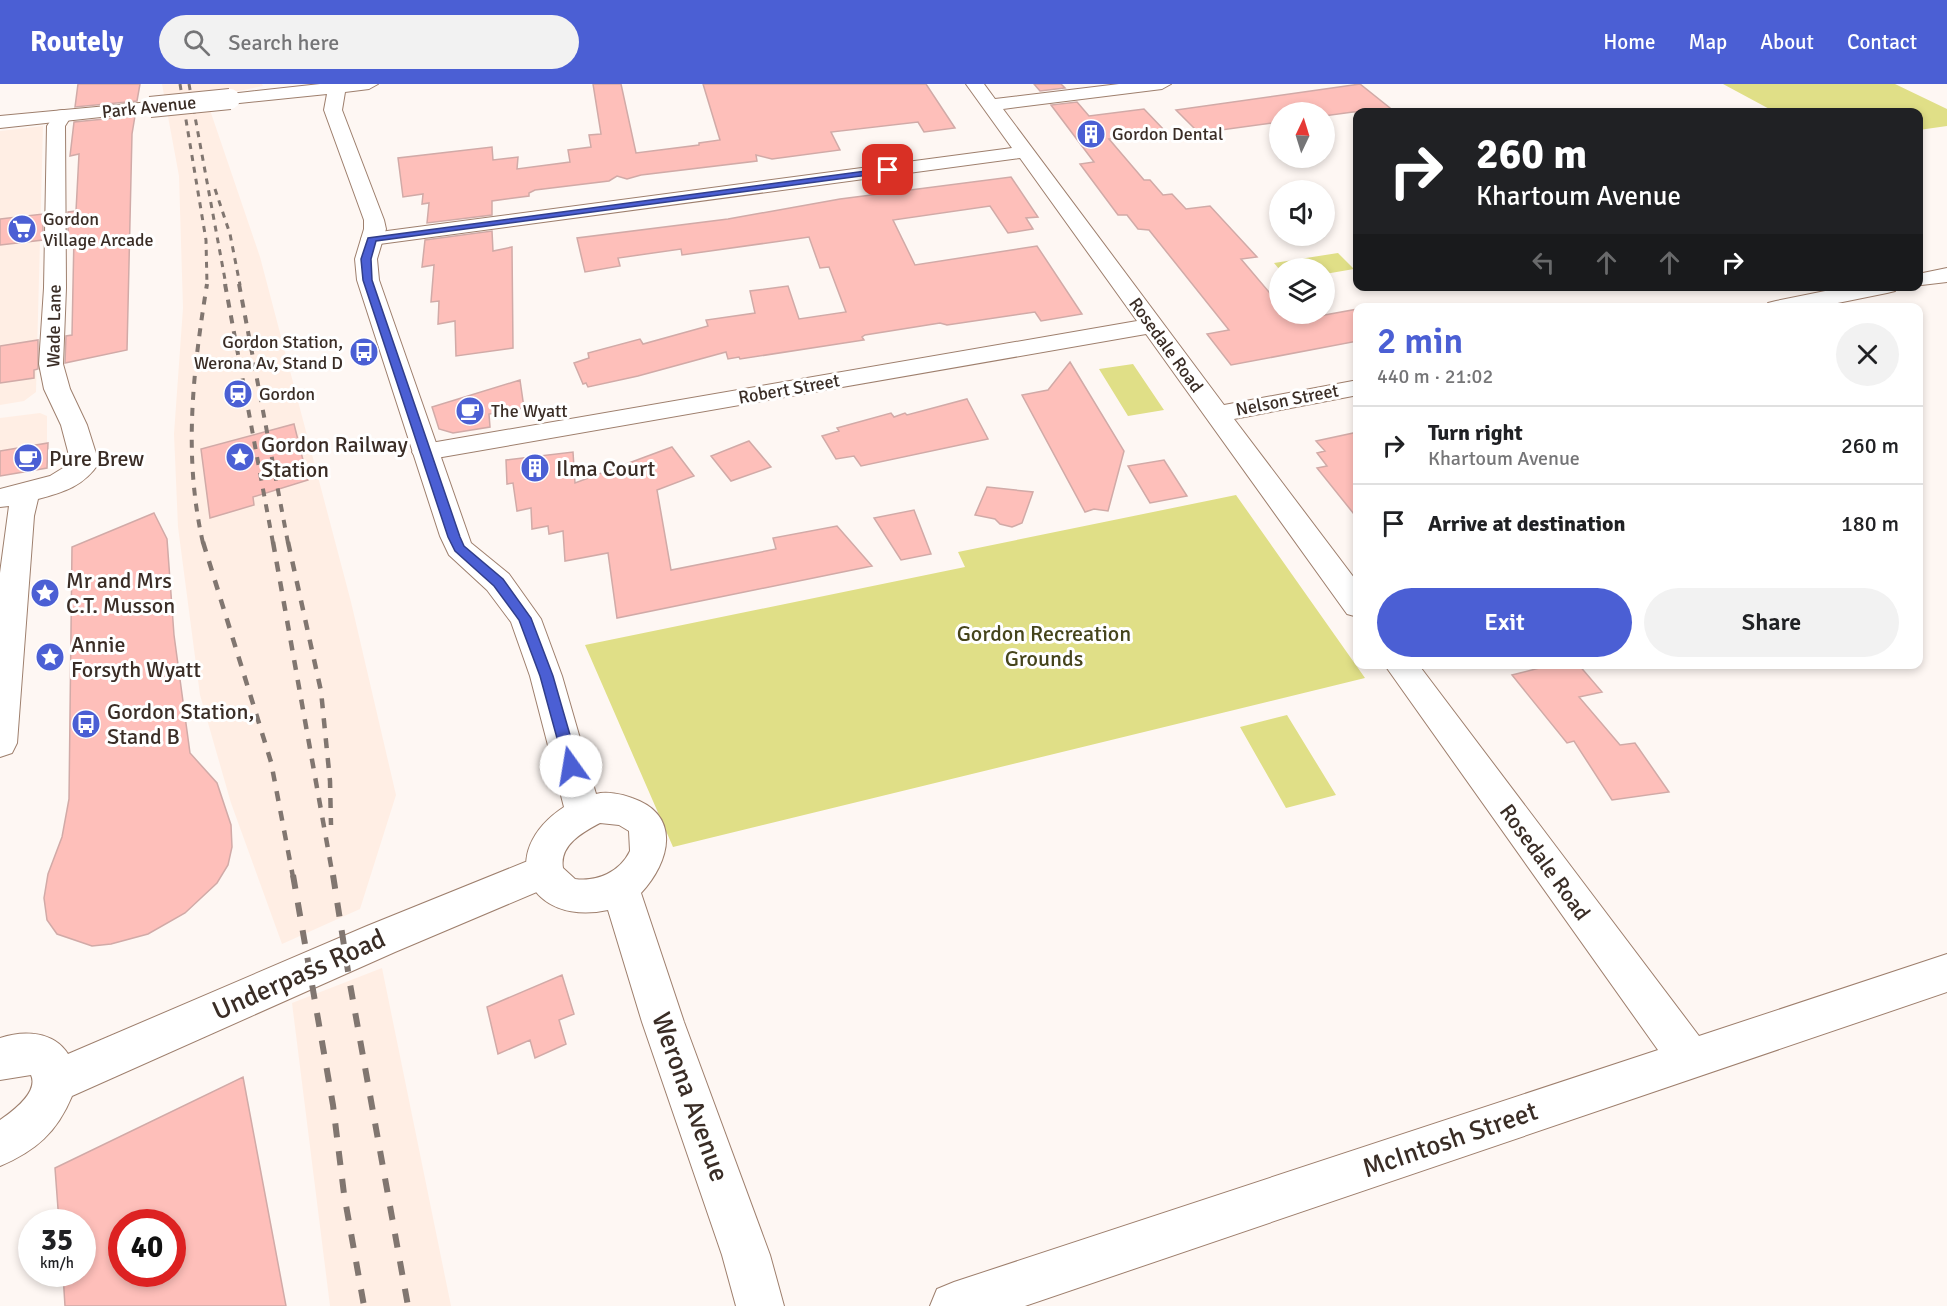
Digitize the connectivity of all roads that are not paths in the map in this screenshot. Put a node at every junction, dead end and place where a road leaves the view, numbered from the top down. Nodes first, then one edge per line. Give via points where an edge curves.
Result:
1 (369, 84) edge
2 (975, 84) edge
3 (1162, 84) edge
4 (337, 88) junction
5 (991, 105) junction
6 (63, 115) junction
7 (0, 122) edge
8 (1024, 152) junction
9 (372, 238) junction
10 (1947, 275) edge
11 (1923, 279) edge
12 (1862, 291) edge
13 (1801, 303) edge
14 (1152, 326) junction
15 (1353, 388) edge
16 (1217, 414) junction
17 (425, 452) junction
18 (13, 496) edge
19 (1353, 599) edge
20 (1404, 669) edge
21 (0, 743) edge
22 (583, 813) junction
23 (545, 871) junction
24 (620, 888) junction
25 (1947, 974) edge
26 (0, 1059) edge
27 (1690, 1059) junction
28 (54, 1082) junction
29 (0, 1144) edge
30 (760, 1306) edge
31 (954, 1306) edge

1 - 4 street, Park Avenue
2 - 5 street, Rosedale Road
3 - 5 street
4 - 6 street, Park Avenue, bridge
4 - 9 street via 333,110 374,220
5 - 8 street, Rosedale Road
6 - 7 street, Park Avenue
6 - 18 street, Wade Lane via 56,126 51,364 85,463 72,477
8 - 9 street
8 - 14 street, Rosedale Road
9 - 17 street via 366,259 368,280
10 - 11 street
12 - 13 street
14 - 16 street, Rosedale Road
14 - 17 street, Robert Street
15 - 16 street, Nelson Street
16 - 19 street, Rosedale Road
17 - 22 street via 459,548 498,582 531,633 564,734
18 - 21 street via 19,526
20 - 27 street, Rosedale Road
22 - 23 street via 550,841
22 - 24 street via 617,808 638,817 646,827 651,841 648,855 635,877
23 - 24 street via 554,885 569,895 599,896
23 - 28 street, Underpass Road
24 - 30 street, Werona Avenue via 663,1022 747,1255
25 - 27 street, McIntosh Street
26 - 28 street via 37,1054 53,1069
27 - 31 street, McIntosh Street
28 - 29 street via 48,1101 34,1120

